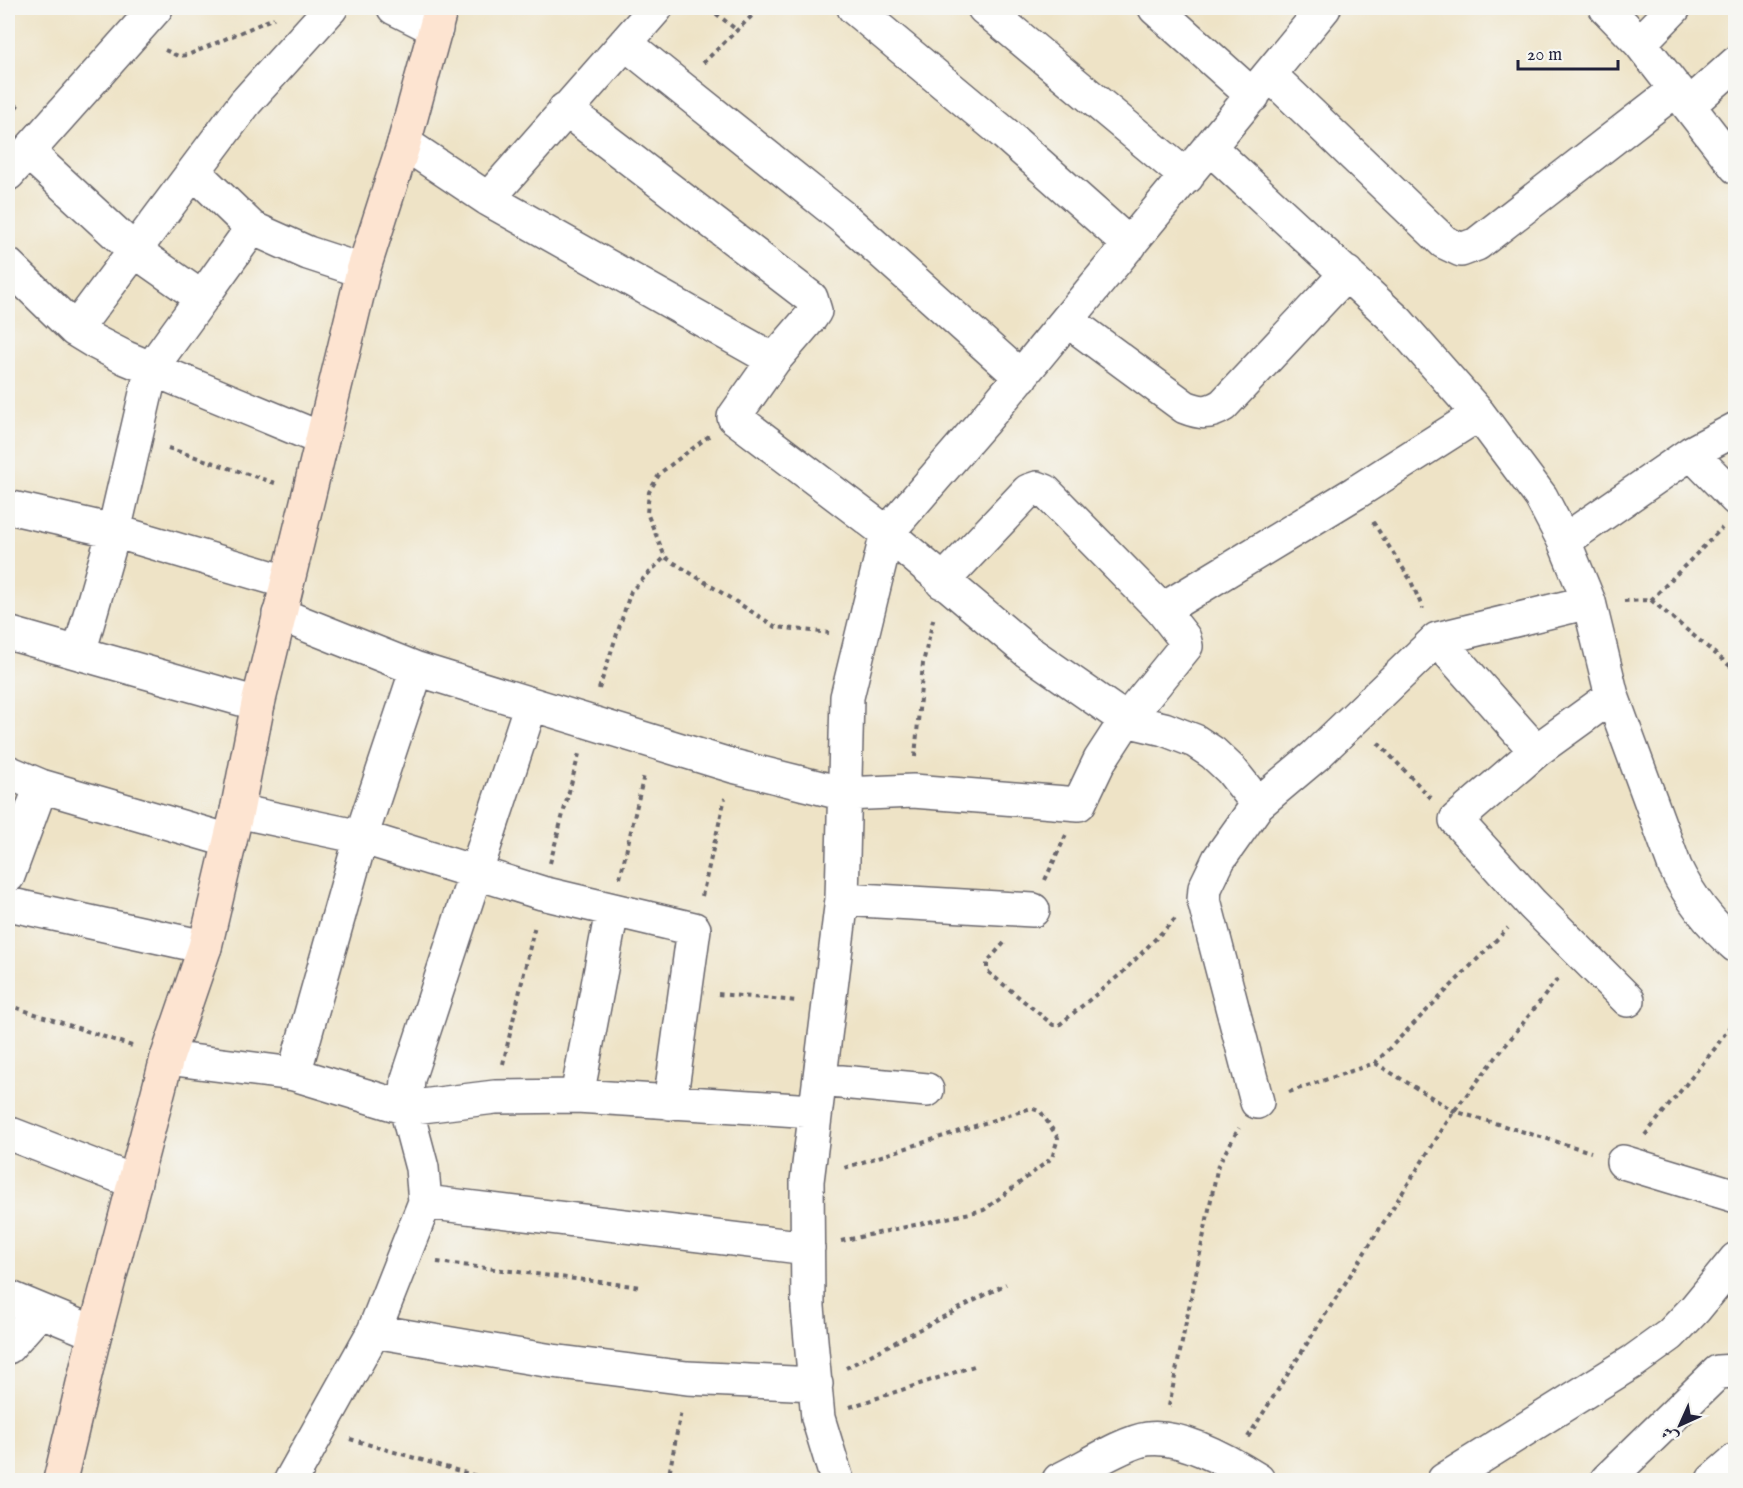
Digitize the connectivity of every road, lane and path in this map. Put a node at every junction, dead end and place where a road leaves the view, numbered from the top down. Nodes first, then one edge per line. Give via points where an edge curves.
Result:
1 (156, 8) edge
2 (331, 8) edge
3 (394, 8) edge
4 (656, 8) edge
5 (709, 8) edge
6 (760, 8) edge
7 (854, 8) edge
8 (984, 8) edge
9 (1155, 8) edge
10 (1324, 8) edge
11 (1606, 8) edge
12 (1674, 8) edge
13 (279, 16) dead end
14 (439, 18) edge
15 (738, 31) junction
16 (625, 43) junction
17 (1640, 43) junction
18 (178, 56) dead end
19 (1736, 63) edge
20 (680, 85) junction
21 (1262, 85) junction
22 (1683, 97) junction
23 (565, 109) junction
24 (404, 143) junction
25 (1209, 147) junction
26 (1732, 154) edge
27 (18, 163) edge
28 (194, 172) junction
29 (1187, 177) junction
30 (488, 199) junction
31 (252, 228) junction
32 (1130, 245) junction
33 (135, 251) junction
34 (8, 265) edge
35 (363, 271) junction
36 (1347, 273) junction
37 (202, 298) junction
38 (1068, 320) junction
39 (75, 330) junction
40 (774, 360) junction
41 (152, 367) junction
42 (1021, 377) junction
43 (1479, 414) junction
44 (735, 417) junction
45 (1736, 429) edge
46 (136, 437) junction
47 (322, 439) junction
48 (1691, 453) junction
49 (1355, 493) junction
50 (307, 494) junction
51 (8, 507) edge
52 (1731, 511) edge
53 (114, 531) junction
54 (886, 533) junction
55 (1564, 541) junction
56 (665, 557) junction
57 (287, 582) junction
58 (942, 582) junction
59 (1589, 602) junction
60 (1162, 610) junction
61 (279, 614) junction
62 (8, 633) edge
63 (860, 637) junction
64 (1437, 639) junction
65 (79, 653) junction
66 (417, 669) junction
67 (1736, 671) edge
68 (1612, 696) junction
69 (258, 704) junction
70 (531, 704) junction
71 (1353, 718) junction
72 (1126, 720) junction
73 (588, 722) junction
74 (652, 742) junction
75 (1536, 751) junction
76 (733, 766) junction
77 (8, 772) edge
78 (41, 786) junction
79 (913, 791) junction
80 (845, 794) junction
81 (1079, 804) junction
82 (1257, 804) junction
83 (1456, 820) junction
84 (233, 826) junction
85 (361, 837) junction
86 (477, 874) junction
87 (8, 876) edge
88 (1205, 888) junction
89 (542, 893) junction
90 (842, 899) junction
91 (8, 904) edge
92 (1532, 904) junction
93 (1033, 910) junction
94 (612, 911) junction
95 (694, 928) junction
96 (1736, 946) edge
97 (205, 947) junction
98 (1580, 950) junction
99 (685, 992) junction
100 (1628, 1000) dead end
101 (828, 1003) junction
102 (8, 1005) edge
103 (1736, 1017) edge
104 (167, 1058) junction
105 (1375, 1063) junction
106 (294, 1074) junction
107 (820, 1080) junction
108 (927, 1090) dead end
109 (577, 1096) junction
110 (495, 1097) junction
111 (1257, 1102) junction
112 (670, 1103) junction
113 (406, 1108) junction
114 (813, 1111) junction
115 (1454, 1111) junction
116 (8, 1133) edge
117 (1623, 1162) junction
118 (807, 1180) junction
119 (135, 1182) junction
120 (1736, 1196) edge
121 (425, 1202) junction
122 (808, 1248) junction
123 (404, 1258) junction
124 (1736, 1259) edge
125 (1006, 1284) dead end
126 (641, 1287) dead end
127 (8, 1297) edge
128 (40, 1311) junction
129 (374, 1330) junction
130 (95, 1333) junction
131 (8, 1347) edge
132 (977, 1365) dead end
133 (1736, 1371) edge
134 (687, 1378) junction
135 (816, 1384) junction
136 (818, 1418) junction
137 (317, 1430) junction
138 (1162, 1438) junction
139 (1736, 1460) edge
140 (1231, 1462) junction
141 (60, 1480) edge
142 (291, 1480) edge
143 (490, 1480) edge
144 (668, 1480) edge
145 (837, 1480) edge
146 (1059, 1480) edge
147 (1258, 1480) edge
148 (1444, 1480) edge
149 (1607, 1480) edge
150 (1713, 1480) edge

1 - 27 street
2 - 28 street via 245,103
3 - 14 street
4 - 16 street
5 - 15 path
6 - 15 path
7 - 32 street
8 - 29 street
9 - 21 street
10 - 21 street
11 - 17 street
12 - 17 street
13 - 18 path
14 - 24 main road
15 - 20 path
16 - 20 street
16 - 23 street
17 - 22 street
19 - 22 street
20 - 42 street via 846,220
21 - 22 street via 1444,242 1461,250 1477,244
21 - 25 street
22 - 26 street
23 - 30 street
23 - 40 street via 811,298 815,310 811,317
24 - 30 street
24 - 35 main road
25 - 29 street
25 - 36 street
27 - 33 street
28 - 31 street
28 - 33 street
29 - 32 street
30 - 40 street
31 - 35 street via 308,253
31 - 37 street
32 - 38 street
33 - 37 street
33 - 39 street
34 - 39 street
35 - 47 main road
36 - 38 street via 1212,412 1185,407
36 - 43 street via 1397,321
37 - 41 street
38 - 42 street
39 - 41 street via 126,358
40 - 44 street
41 - 46 street
41 - 47 street
42 - 54 street
43 - 49 street
43 - 55 street via 1541,497
44 - 54 street
44 - 56 path via 660,473 649,492 647,513
45 - 48 street
46 - 50 path
46 - 53 street
47 - 50 main road
48 - 52 street
48 - 55 street
49 - 60 street
49 - 64 path via 1410,579
50 - 57 main road
51 - 53 street
52 - 67 path via 1651,600
53 - 57 street
53 - 65 street
54 - 58 street
54 - 63 street
55 - 59 street
56 - 63 path via 776,627
56 - 73 path via 631,591
57 - 61 main road
58 - 60 street via 1028,490 1036,488 1046,491
58 - 72 street via 1027,651
58 - 79 path via 923,663
59 - 64 street
59 - 68 street
60 - 72 street via 1186,646
61 - 66 street
61 - 69 main road
62 - 65 street
63 - 80 street via 847,696
64 - 71 street
64 - 75 street
65 - 69 street
66 - 70 street
66 - 85 street
68 - 75 street
68 - 96 street via 1685,887 1714,927
69 - 84 main road
70 - 73 street
70 - 86 street
71 - 82 street via 1316,756
71 - 83 path
72 - 81 street via 1100,760
72 - 82 street via 1195,741 1231,770
73 - 74 street
73 - 89 path
74 - 76 street
74 - 94 path
75 - 83 street
76 - 80 street
76 - 95 path
77 - 78 street
78 - 84 street
78 - 87 street
79 - 80 street
79 - 81 street
80 - 90 street
81 - 93 path
82 - 88 street via 1219,859
83 - 92 street
84 - 85 street
84 - 97 main road
85 - 86 street
85 - 106 street
86 - 89 street
86 - 113 street via 408,1079
88 - 93 path via 1122,973 1059,1025 1053,1025 985,966
88 - 111 street via 1208,917
89 - 94 street
89 - 110 path
90 - 93 street
90 - 101 street
91 - 97 street
92 - 98 street
92 - 105 path
94 - 95 street
94 - 109 street
95 - 99 street
97 - 104 main road
98 - 100 street
98 - 115 path
99 - 101 path
99 - 112 street
101 - 107 street
102 - 104 path
103 - 117 path
104 - 106 street
104 - 119 main road
105 - 111 path
105 - 115 path
106 - 113 street
107 - 108 street
107 - 114 street
109 - 110 street
109 - 112 street
110 - 113 street
111 - 138 path via 1227,1144 1218,1165
112 - 114 street
113 - 121 street via 422,1168
114 - 118 street
115 - 117 path
115 - 140 path
116 - 119 street
117 - 120 street
118 - 122 street
118 - 122 path via 1031,1108 1041,1112 1058,1138 1052,1158 984,1210
119 - 130 main road
121 - 122 street
121 - 123 street
122 - 135 street via 808,1307
123 - 126 path
123 - 129 street
124 - 148 street via 1670,1335
125 - 135 path
127 - 128 street
128 - 130 street
128 - 131 street
129 - 134 street
129 - 137 street
130 - 141 main road
132 - 136 path
133 - 149 street via 1718,1372
134 - 135 street
134 - 144 path
135 - 136 street
136 - 145 street
137 - 142 street
137 - 143 path
138 - 140 street
138 - 146 street via 1144,1439
139 - 150 street
140 - 147 street

